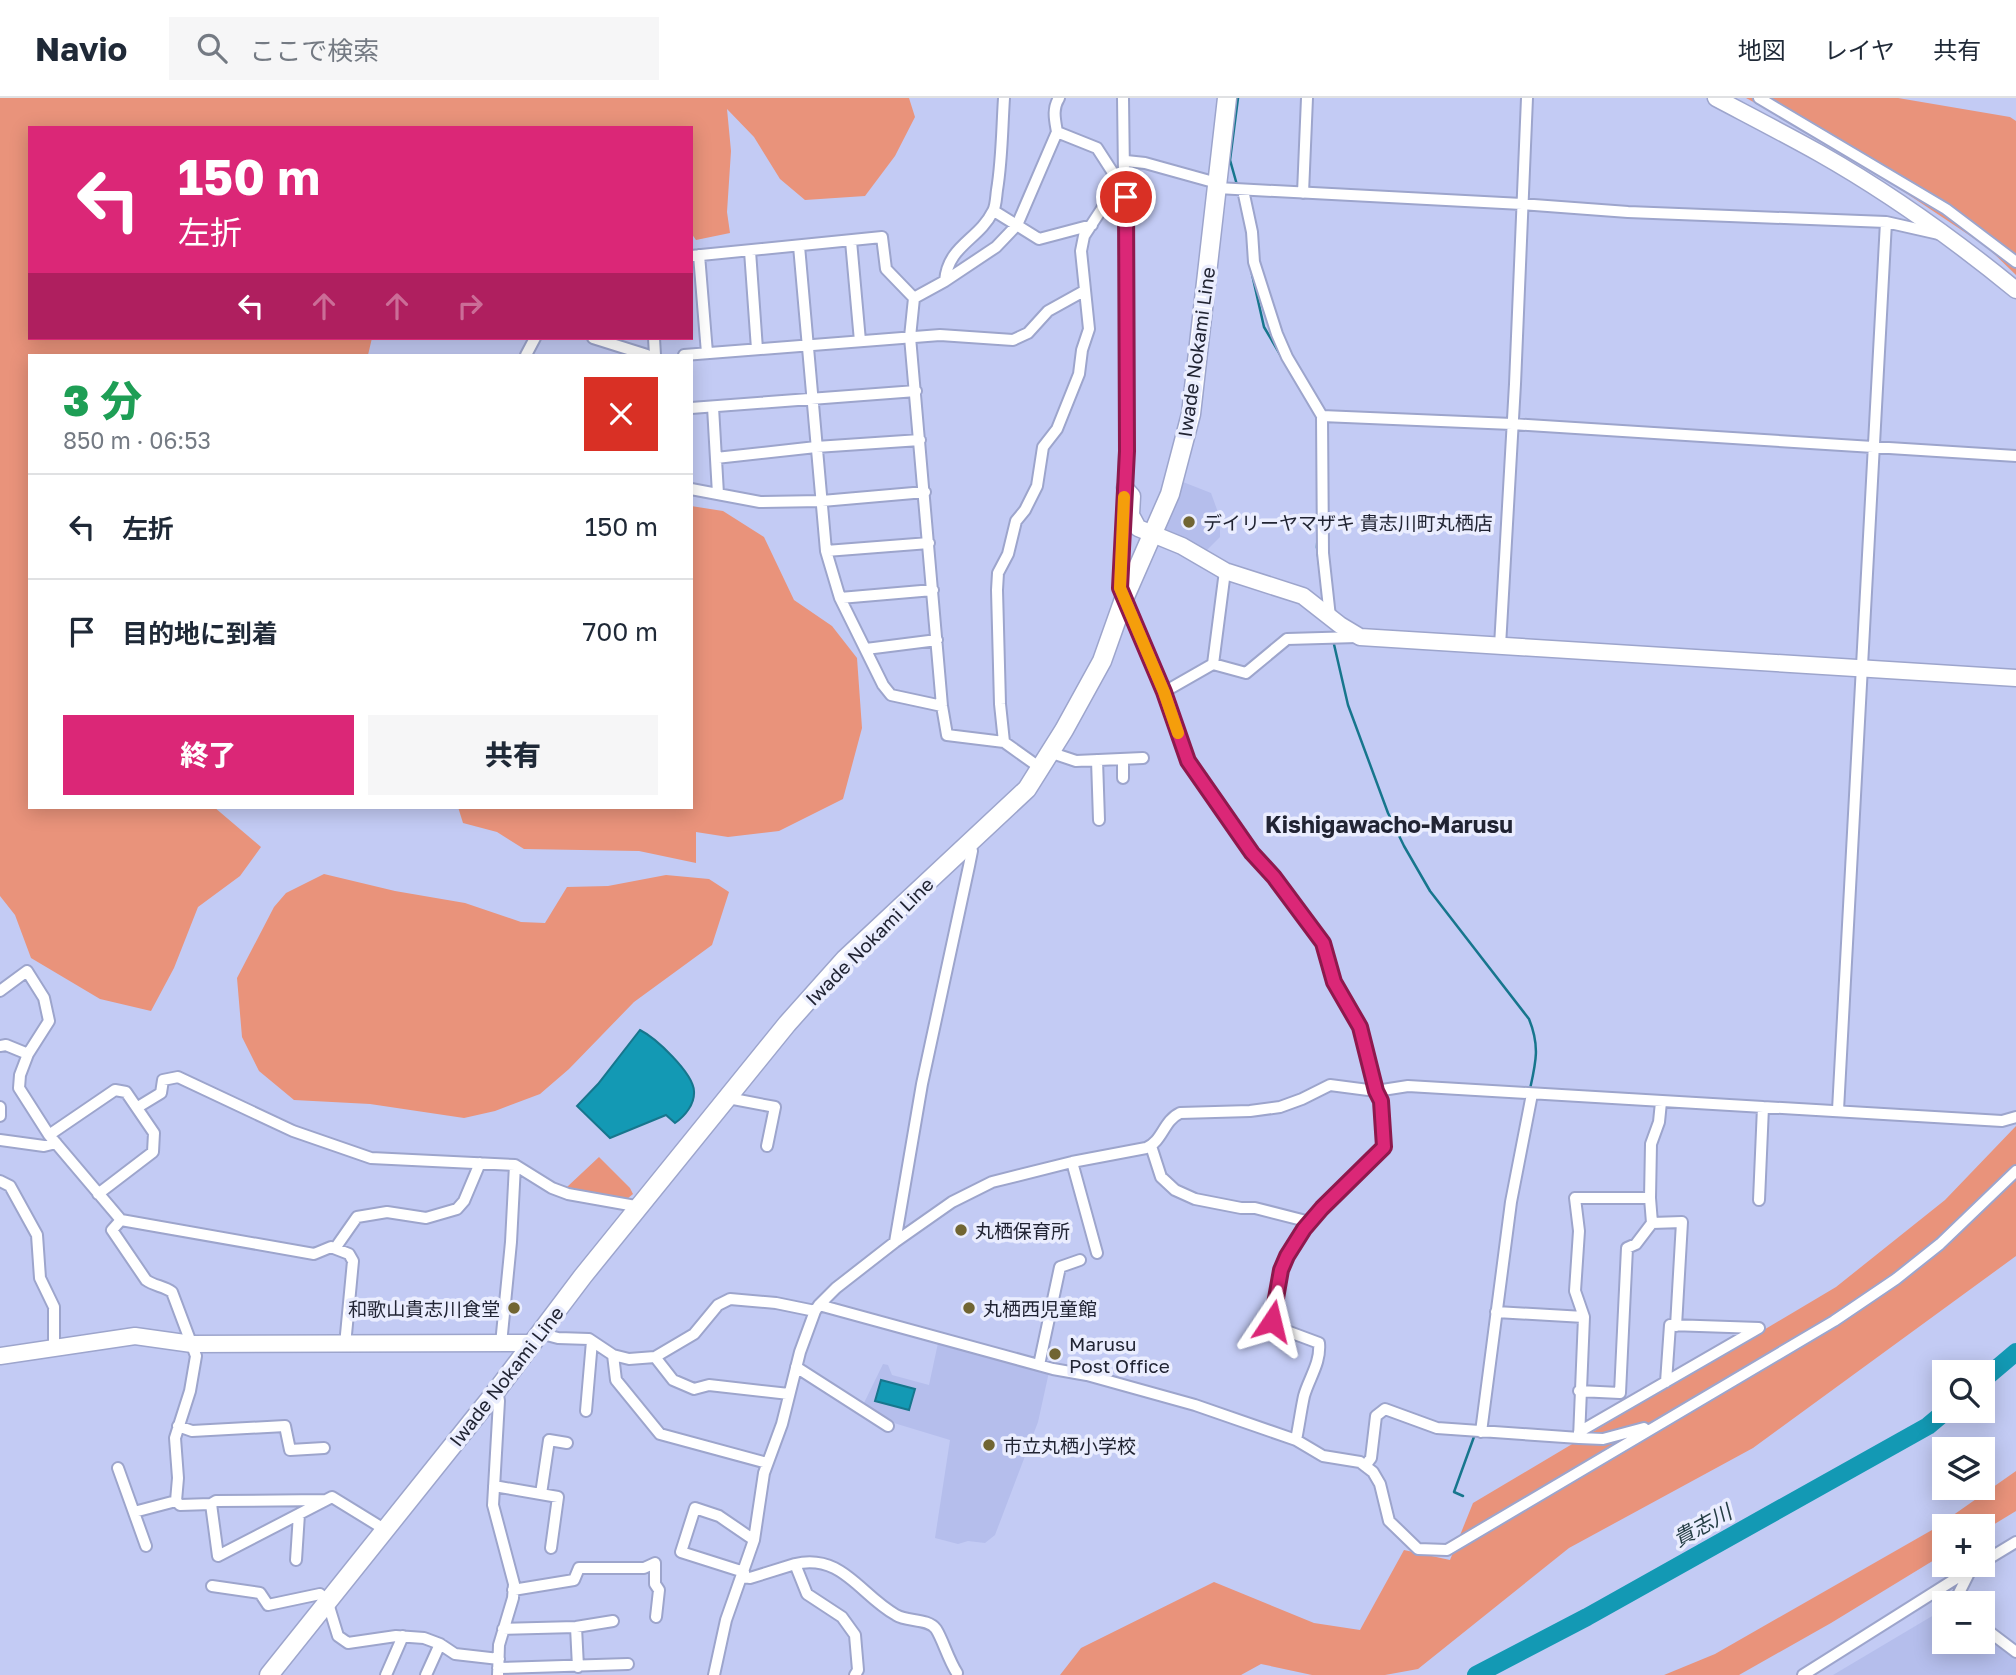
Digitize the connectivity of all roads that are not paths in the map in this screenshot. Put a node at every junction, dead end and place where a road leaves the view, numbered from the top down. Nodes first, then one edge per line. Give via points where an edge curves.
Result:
1 (1004, 98) edge
2 (1059, 98) edge
3 (1123, 98) edge
4 (1227, 98) edge
5 (1307, 98) edge
6 (1527, 98) edge
7 (1716, 98) edge
8 (1759, 98) edge
9 (1057, 132) junction
10 (1126, 161) junction
11 (1121, 177) junction
12 (1217, 185) junction
13 (1243, 190) junction
14 (1303, 193) junction
15 (1522, 204) junction
16 (994, 211) junction
17 (1886, 222) junction
18 (1017, 225) junction
19 (1092, 225) junction
20 (1945, 235) junction
21 (851, 241) junction
22 (799, 246) junction
23 (750, 251) junction
24 (695, 255) edge
25 (2016, 262) edge
26 (945, 281) junction
27 (2016, 290) edge
28 (1084, 291) junction
29 (914, 298) junction
30 (910, 337) junction
31 (607, 340) edge
32 (860, 341) junction
33 (627, 343) edge
34 (808, 344) junction
35 (757, 349) junction
36 (707, 353) junction
37 (645, 354) edge
38 (693, 354) edge
39 (916, 391) junction
40 (813, 399) junction
41 (713, 407) junction
42 (693, 408) edge
43 (1322, 416) junction
44 (1512, 424) junction
45 (920, 440) junction
46 (816, 446) junction
47 (1874, 446) junction
48 (2016, 456) edge
49 (716, 458) junction
50 (1125, 488) junction
51 (693, 489) edge
52 (925, 492) junction
53 (718, 494) junction
54 (822, 501) junction
55 (1152, 533) junction
56 (929, 543) junction
57 (826, 551) junction
58 (1225, 571) junction
59 (933, 590) junction
60 (839, 598) junction
61 (1124, 598) junction
62 (1330, 617) junction
63 (1360, 637) junction
64 (937, 639) junction
65 (1500, 646) junction
66 (866, 649) junction
67 (1213, 664) junction
68 (1862, 669) junction
69 (2016, 678) edge
70 (1164, 692) junction
71 (942, 706) junction
72 (1004, 742) junction
73 (1143, 758) dead end
74 (1123, 759) junction
75 (1044, 760) junction
76 (1097, 760) junction
77 (1123, 778) dead end
78 (1099, 820) dead end
79 (969, 844) junction
80 (0, 990) edge
81 (0, 1046) edge
82 (28, 1054) junction
83 (1376, 1091) junction
84 (1532, 1094) junction
85 (728, 1098) junction
86 (1661, 1102) junction
87 (0, 1107) edge
88 (138, 1107) junction
89 (1763, 1107) junction
90 (1838, 1110) junction
91 (0, 1116) edge
92 (2016, 1117) edge
93 (52, 1139) junction
94 (0, 1140) edge
95 (767, 1146) dead end
96 (1151, 1146) junction
97 (1072, 1162) junction
98 (481, 1163) junction
99 (515, 1165) junction
100 (2016, 1171) edge
101 (0, 1181) edge
102 (98, 1194) junction
103 (1650, 1198) junction
104 (1759, 1200) dead end
105 (641, 1207) junction
106 (121, 1220) junction
107 (1310, 1222) junction
108 (1652, 1223) junction
109 (895, 1242) junction
110 (336, 1247) junction
111 (1097, 1253) dead end
112 (1080, 1260) dead end
113 (817, 1308) junction
114 (1496, 1312) junction
115 (1584, 1317) junction
116 (1676, 1326) junction
117 (536, 1338) junction
118 (592, 1341) junction
119 (192, 1344) junction
120 (500, 1344) junction
121 (345, 1345) junction
122 (54, 1347) junction
123 (613, 1355) junction
124 (0, 1356) edge
125 (655, 1357) junction
126 (1039, 1365) junction
127 (796, 1367) junction
128 (1666, 1382) junction
129 (496, 1390) junction
130 (1579, 1391) junction
131 (1620, 1393) junction
132 (1646, 1393) junction
133 (789, 1394) junction
134 (586, 1411) dead end
135 (178, 1426) junction
136 (888, 1426) dead end
137 (1652, 1428) junction
138 (1481, 1432) junction
139 (1579, 1435) junction
140 (1296, 1440) junction
141 (567, 1443) dead end
142 (324, 1448) dead end
143 (767, 1463) junction
144 (1365, 1466) junction
145 (118, 1468) dead end
146 (494, 1486) junction
147 (541, 1494) junction
148 (325, 1500) junction
149 (176, 1501) junction
150 (211, 1504) junction
151 (134, 1512) junction
152 (299, 1514) junction
153 (384, 1529) junction
154 (754, 1540) junction
155 (2016, 1542) edge
156 (146, 1546) dead end
157 (551, 1548) dead end
158 (1995, 1555) edge
159 (296, 1560) dead end
160 (795, 1564) junction
161 (743, 1574) junction
162 (1959, 1577) edge
163 (212, 1586) dead end
164 (513, 1590) junction
165 (327, 1600) junction
166 (656, 1617) dead end
167 (613, 1621) dead end
168 (576, 1626) junction
169 (503, 1629) junction
170 (403, 1636) junction
171 (1995, 1636) edge
172 (440, 1644) junction
173 (2016, 1652) edge
174 (628, 1664) dead end
175 (498, 1667) edge
176 (578, 1667) junction
177 (957, 1673) dead end
178 (269, 1675) edge
179 (386, 1675) edge
180 (426, 1675) edge
181 (713, 1675) edge
182 (855, 1675) edge
183 (1803, 1675) edge

1 - 16 street
2 - 9 street via 1054,117
3 - 10 street
4 - 12 main road, Iwade Nokami Line
5 - 14 street
6 - 15 street
7 - 20 street via 1821,154
8 - 25 street via 1947,209
9 - 11 street via 1097,148
9 - 18 street
10 - 11 street
10 - 12 street
11 - 19 street
11 - 50 street
12 - 13 street
12 - 55 main road, Iwade Nokami Line via 1191,414 1170,494
13 - 14 street
13 - 43 street via 1254,262 1277,334
14 - 15 street
15 - 17 street
15 - 44 street
16 - 18 street
16 - 26 street via 956,250 946,267
17 - 20 street
17 - 47 street
18 - 19 street via 1039,239
18 - 26 street via 996,247
19 - 28 street via 1081,251
20 - 27 street
21 - 22 street
21 - 29 street via 883,237 886,269
21 - 32 street
22 - 23 street
22 - 34 street
23 - 24 street
23 - 35 street
24 - 36 street
26 - 29 street
28 - 30 street via 1048,311 1028,333 1013,340
28 - 72 street via 1089,329 1079,374 1057,429 1043,447 1037,486 1016,521 998,573
29 - 30 street
30 - 32 street
30 - 39 street
31 - 33 street
32 - 34 street
33 - 37 street
34 - 35 street
34 - 40 street
35 - 36 street
36 - 38 street
39 - 40 street
39 - 45 street
40 - 41 street
40 - 46 street
41 - 42 street
41 - 49 street
43 - 44 street
43 - 62 street via 1323,553
44 - 47 street
44 - 65 street
45 - 46 street
45 - 52 street
46 - 49 street
46 - 54 street
47 - 48 street
47 - 68 street
49 - 53 street
50 - 55 street via 1132,496 1131,515 1138,528
50 - 61 street via 1120,588
51 - 53 street
52 - 54 street
52 - 56 street
53 - 54 street via 760,502
54 - 57 street
55 - 58 street
55 - 61 main road, Iwade Nokami Line
56 - 57 street
56 - 59 street
57 - 60 street
58 - 62 street via 1303,596
58 - 67 street
59 - 60 street
59 - 64 street
60 - 66 street
61 - 70 street
61 - 75 main road, Iwade Nokami Line via 1091,683
62 - 63 street
63 - 65 street
63 - 67 street via 1287,639 1246,673
64 - 66 street
64 - 71 street
65 - 68 street
66 - 71 street via 891,695
67 - 70 street
68 - 69 street
68 - 90 street
70 - 83 street via 1188,761 1323,943 1334,982 1360,1027
71 - 72 street via 947,736
72 - 75 street
73 - 74 street
74 - 76 street
74 - 77 street
75 - 76 street
75 - 79 main road, Iwade Nokami Line via 1027,789
76 - 78 street
79 - 85 main road, Iwade Nokami Line via 845,959
79 - 109 street via 970,866 922,1084
80 - 82 street via 27,971 44,998 49,1021
81 - 82 street
82 - 93 street via 19,1088
83 - 84 street via 1408,1086
83 - 96 street via 1330,1085 1280,1107 1180,1113 1170,1117
83 - 107 street via 1381,1101 1384,1147
84 - 86 street
84 - 114 street
85 - 95 street via 775,1107
85 - 105 main road, Iwade Nokami Line
86 - 89 street
86 - 103 street via 1651,1144
87 - 91 street
88 - 93 street via 126,1092 115,1090
88 - 98 street via 161,1093 163,1080 177,1077 293,1132 371,1158
88 - 102 street via 154,1133 153,1152
89 - 90 street
89 - 104 street
90 - 92 street via 2002,1121
93 - 94 street via 44,1146
93 - 102 street
96 - 97 street
96 - 107 street via 1161,1177 1175,1190 1195,1199
97 - 109 street via 992,1182 953,1202
97 - 111 street
98 - 99 street
98 - 110 street via 457,1209 426,1218 387,1212 357,1217
99 - 105 street via 568,1194
99 - 120 street
100 - 137 street via 1975,1213 1896,1279 1834,1321
101 - 122 street via 10,1186 37,1235 40,1278 54,1307
102 - 106 street
103 - 108 street
103 - 115 street via 1574,1198 1579,1231 1575,1291
105 - 117 main road, Iwade Nokami Line
106 - 110 street via 314,1254
106 - 119 street via 112,1230 146,1280 173,1292
107 - 140 street via 1281,1270 1272,1321 1276,1327 1319,1343
108 - 116 street via 1682,1222
108 - 131 street via 1636,1244 1627,1248
109 - 113 street
110 - 121 street via 349,1254 354,1270
112 - 126 street via 1060,1267
113 - 125 street via 730,1299 718,1305 694,1334
113 - 126 street
113 - 127 street
114 - 115 street
114 - 138 street
115 - 130 street
116 - 128 street via 1670,1325
116 - 128 street via 1759,1328
117 - 118 street
117 - 120 street
117 - 129 main road, Iwade Nokami Line
118 - 123 street
118 - 134 street
119 - 121 street
119 - 122 street via 135,1336
119 - 135 street via 196,1356
120 - 121 street
122 - 124 street
123 - 125 street
123 - 143 street via 616,1380 660,1434
125 - 133 street via 673,1380 694,1389 709,1385
126 - 140 street via 1195,1405
127 - 133 street
127 - 136 street
128 - 132 street
129 - 146 street
129 - 153 main road, Iwade Nokami Line
130 - 131 street
130 - 139 street
131 - 132 street
132 - 139 street
133 - 143 street
135 - 142 street via 192,1431 285,1426 290,1450
135 - 149 street
137 - 139 street via 1603,1439
137 - 144 street via 1447,1550 1418,1549 1389,1521 1380,1484
138 - 139 street
138 - 144 street via 1437,1428 1385,1409 1376,1416 1371,1458
140 - 144 street via 1323,1456
141 - 147 street via 549,1440
143 - 154 street
145 - 151 street
146 - 147 street
146 - 164 street via 493,1505
147 - 157 street via 558,1497
148 - 150 street
148 - 152 street
148 - 153 street via 332,1497
149 - 150 street via 180,1506
149 - 151 street
150 - 152 street via 218,1556
151 - 156 street
152 - 159 street
153 - 165 main road, Iwade Nokami Line
154 - 161 street
154 - 161 street via 719,1516 695,1508 681,1552
155 - 158 street
160 - 161 street via 750,1578
160 - 177 street via 821,1562 837,1569 898,1617 935,1628
160 - 182 street via 807,1594 842,1617 855,1635
161 - 181 street
162 - 183 street
163 - 165 street via 260,1593 268,1605 320,1594
164 - 166 street via 574,1580 579,1568 644,1568 655,1563
164 - 169 street
165 - 170 street via 338,1636 348,1643
165 - 178 main road, Iwade Nokami Line
167 - 168 street
168 - 169 street
168 - 176 street
169 - 175 street
170 - 172 street
170 - 179 street
171 - 173 street
172 - 175 street via 455,1654
172 - 180 street
174 - 176 street
175 - 176 street

